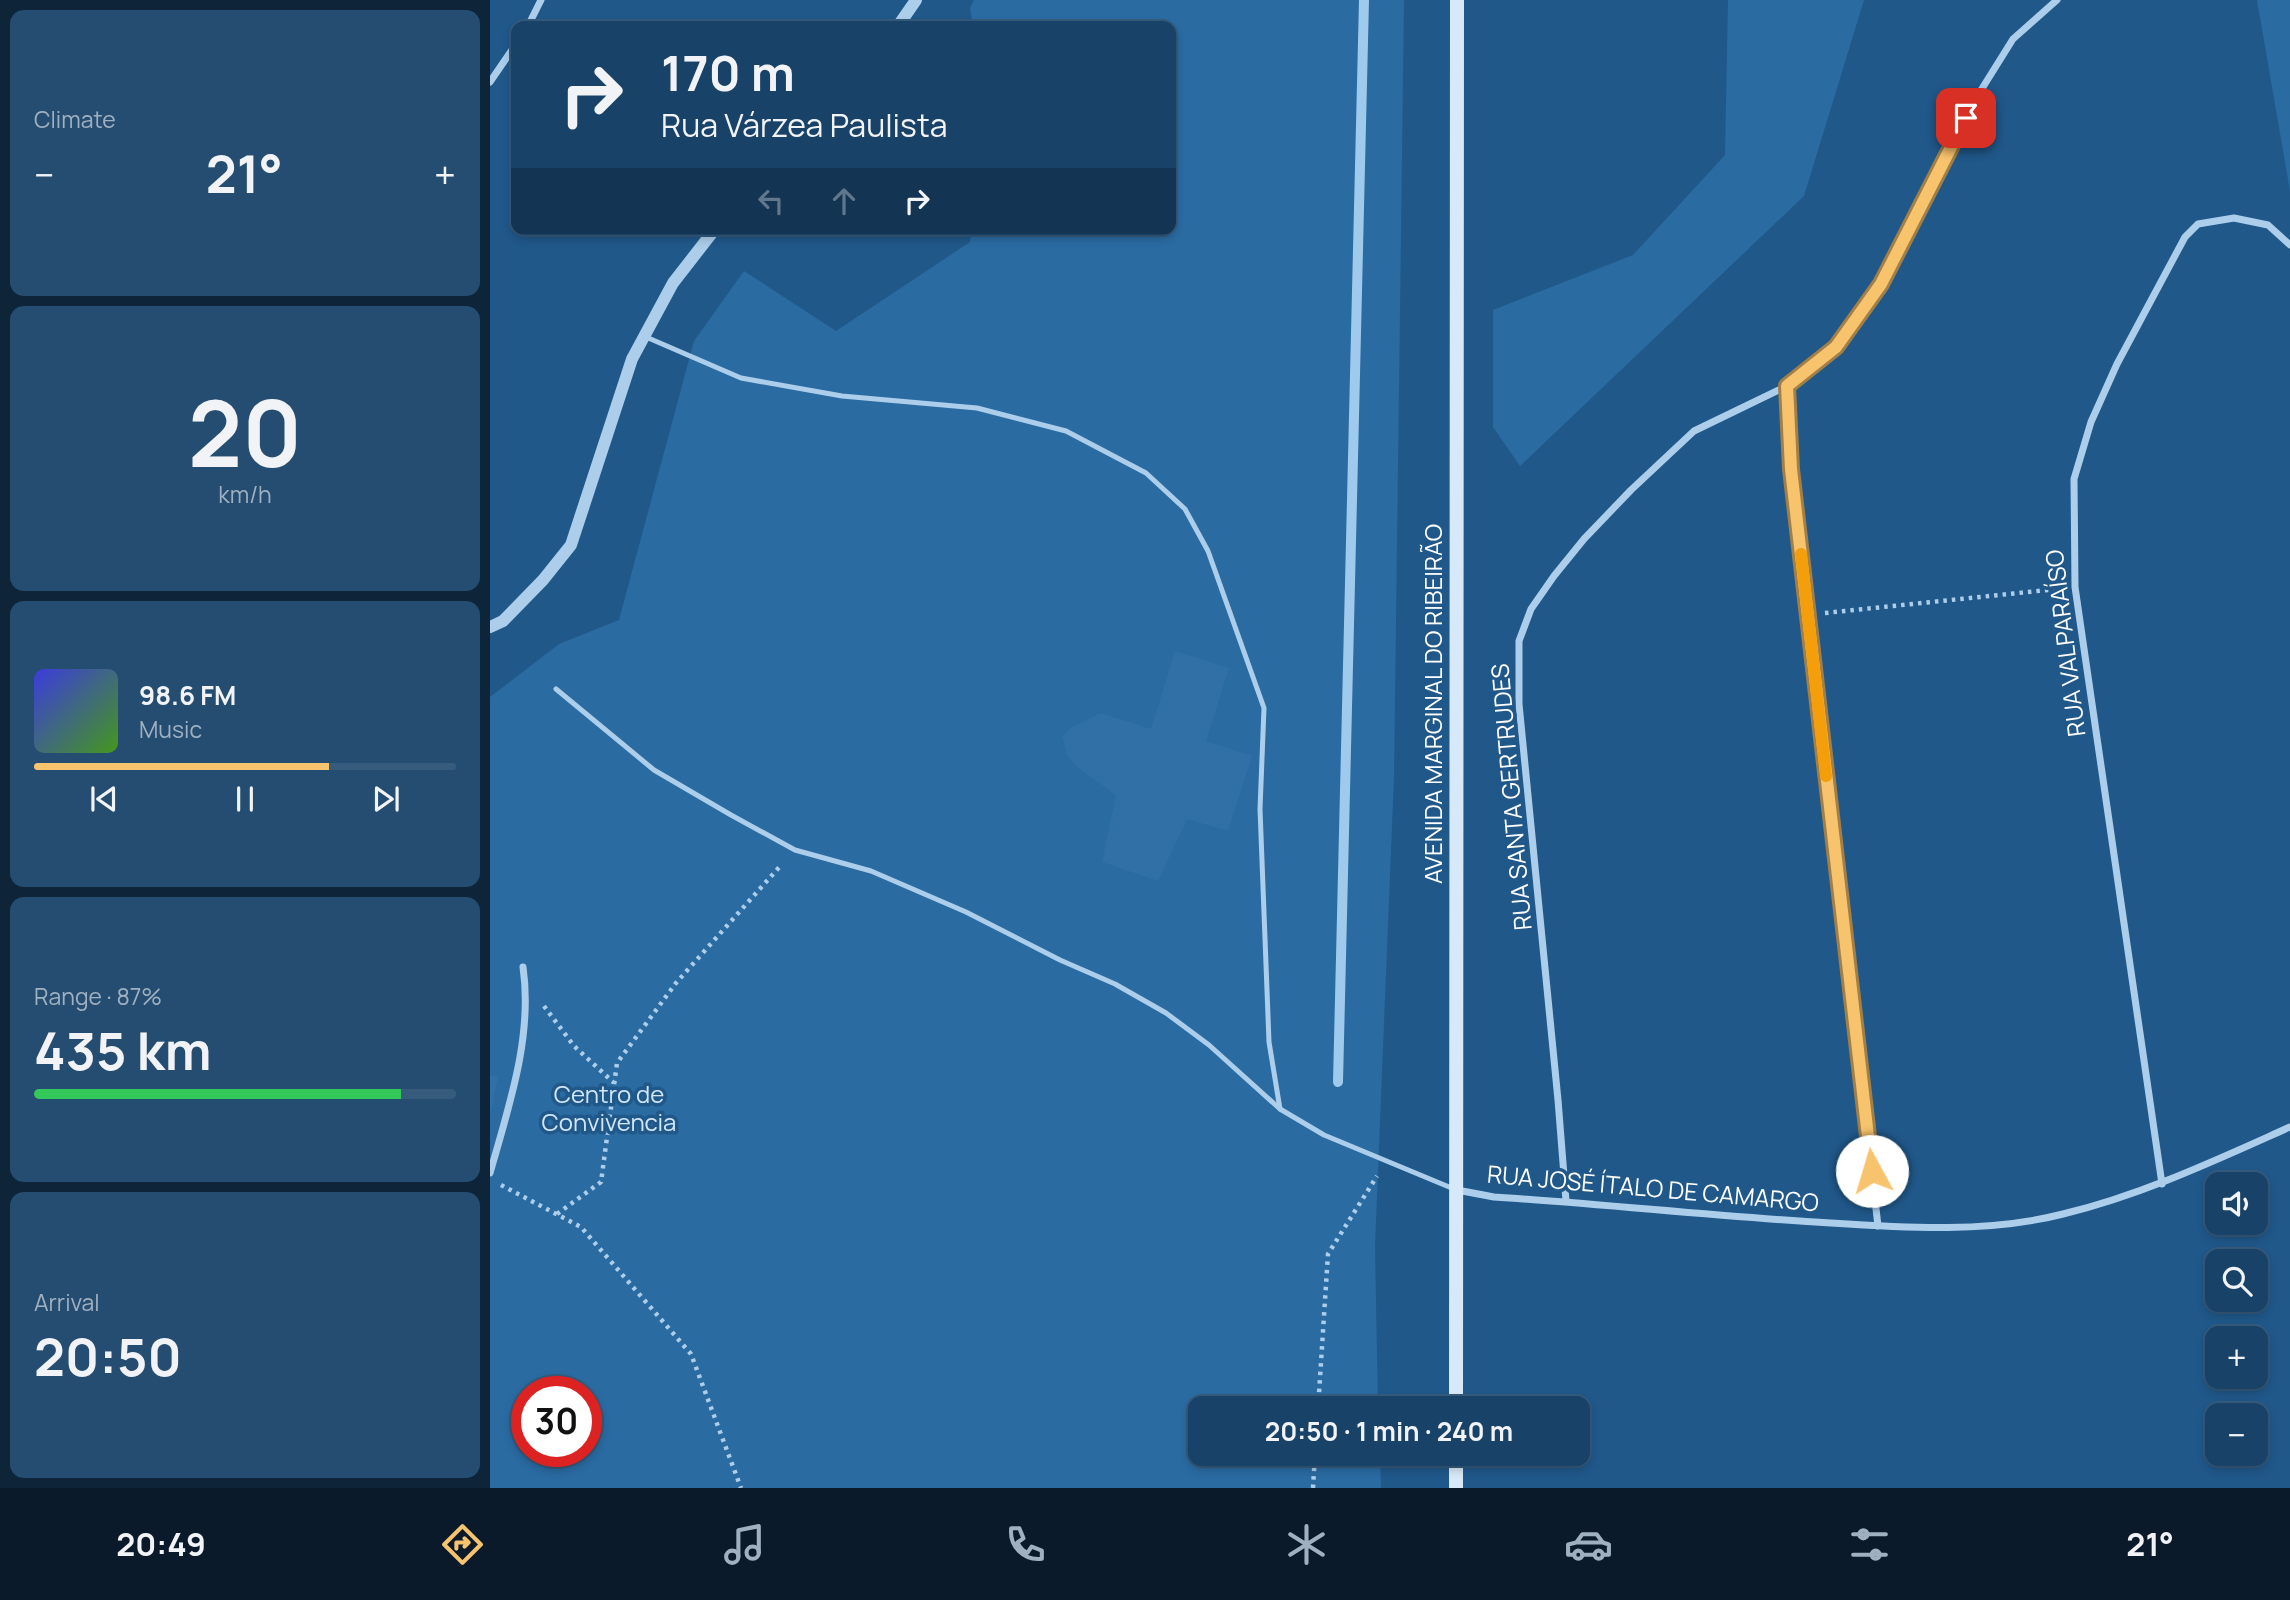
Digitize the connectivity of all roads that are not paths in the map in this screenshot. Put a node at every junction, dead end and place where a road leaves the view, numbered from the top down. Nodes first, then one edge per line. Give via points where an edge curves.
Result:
1 (541, 0) edge
2 (916, 0) edge
3 (1457, 0) edge
4 (2057, 0) edge
5 (530, 21) edge
6 (901, 21) edge
7 (511, 51) edge
8 (490, 82) edge
9 (710, 235) edge
10 (2290, 245) edge
11 (643, 335) junction
12 (1787, 386) junction
13 (490, 628) edge
14 (556, 689) dead end
15 (523, 967) dead end
16 (1280, 1109) junction
17 (2290, 1127) edge
18 (490, 1173) edge
19 (2162, 1184) junction
20 (1457, 1190) junction
21 (1566, 1202) junction
22 (1878, 1226) junction
23 (1456, 1396) edge
24 (1456, 1466) edge
25 (1456, 1488) edge

1 - 5 street
2 - 6 street
3 - 20 main road, AVENIDA MARGINAL DO RIBEIRÃO
4 - 12 street, RUA SANTA GERTRUDES via 2013,39 1985,84 1881,284 1836,347
7 - 8 street
9 - 11 street via 673,283
10 - 19 street, RUA VALPARAÍSO via 2268,226 2234,218 2199,223 2185,237 2117,364 2091,422 2074,479 2075,587
11 - 13 street via 571,545 503,621
11 - 16 lane via 741,377 842,396 976,408 1066,430 1146,473 1185,509 1208,551 1264,708 1261,809 1269,1042
12 - 21 street, RUA SANTA GERTRUDES via 1694,431 1630,490 1554,576 1531,609 1519,641 1519,704
12 - 22 street via 1791,469
14 - 16 lane via 654,770 795,850 871,871 966,912 1166,1013
15 - 18 street via 523,1044
16 - 20 lane via 1324,1135
17 - 19 street, RUA JOSÉ ÍTALO DE CAMARGO
19 - 22 street, RUA JOSÉ ÍTALO DE CAMARGO via 2063,1215 1991,1226
20 - 21 street, RUA JOSÉ ÍTALO DE CAMARGO
20 - 23 main road, AVENIDA MARGINAL DO RIBEIRÃO
21 - 22 street, RUA JOSÉ ÍTALO DE CAMARGO
24 - 25 main road

